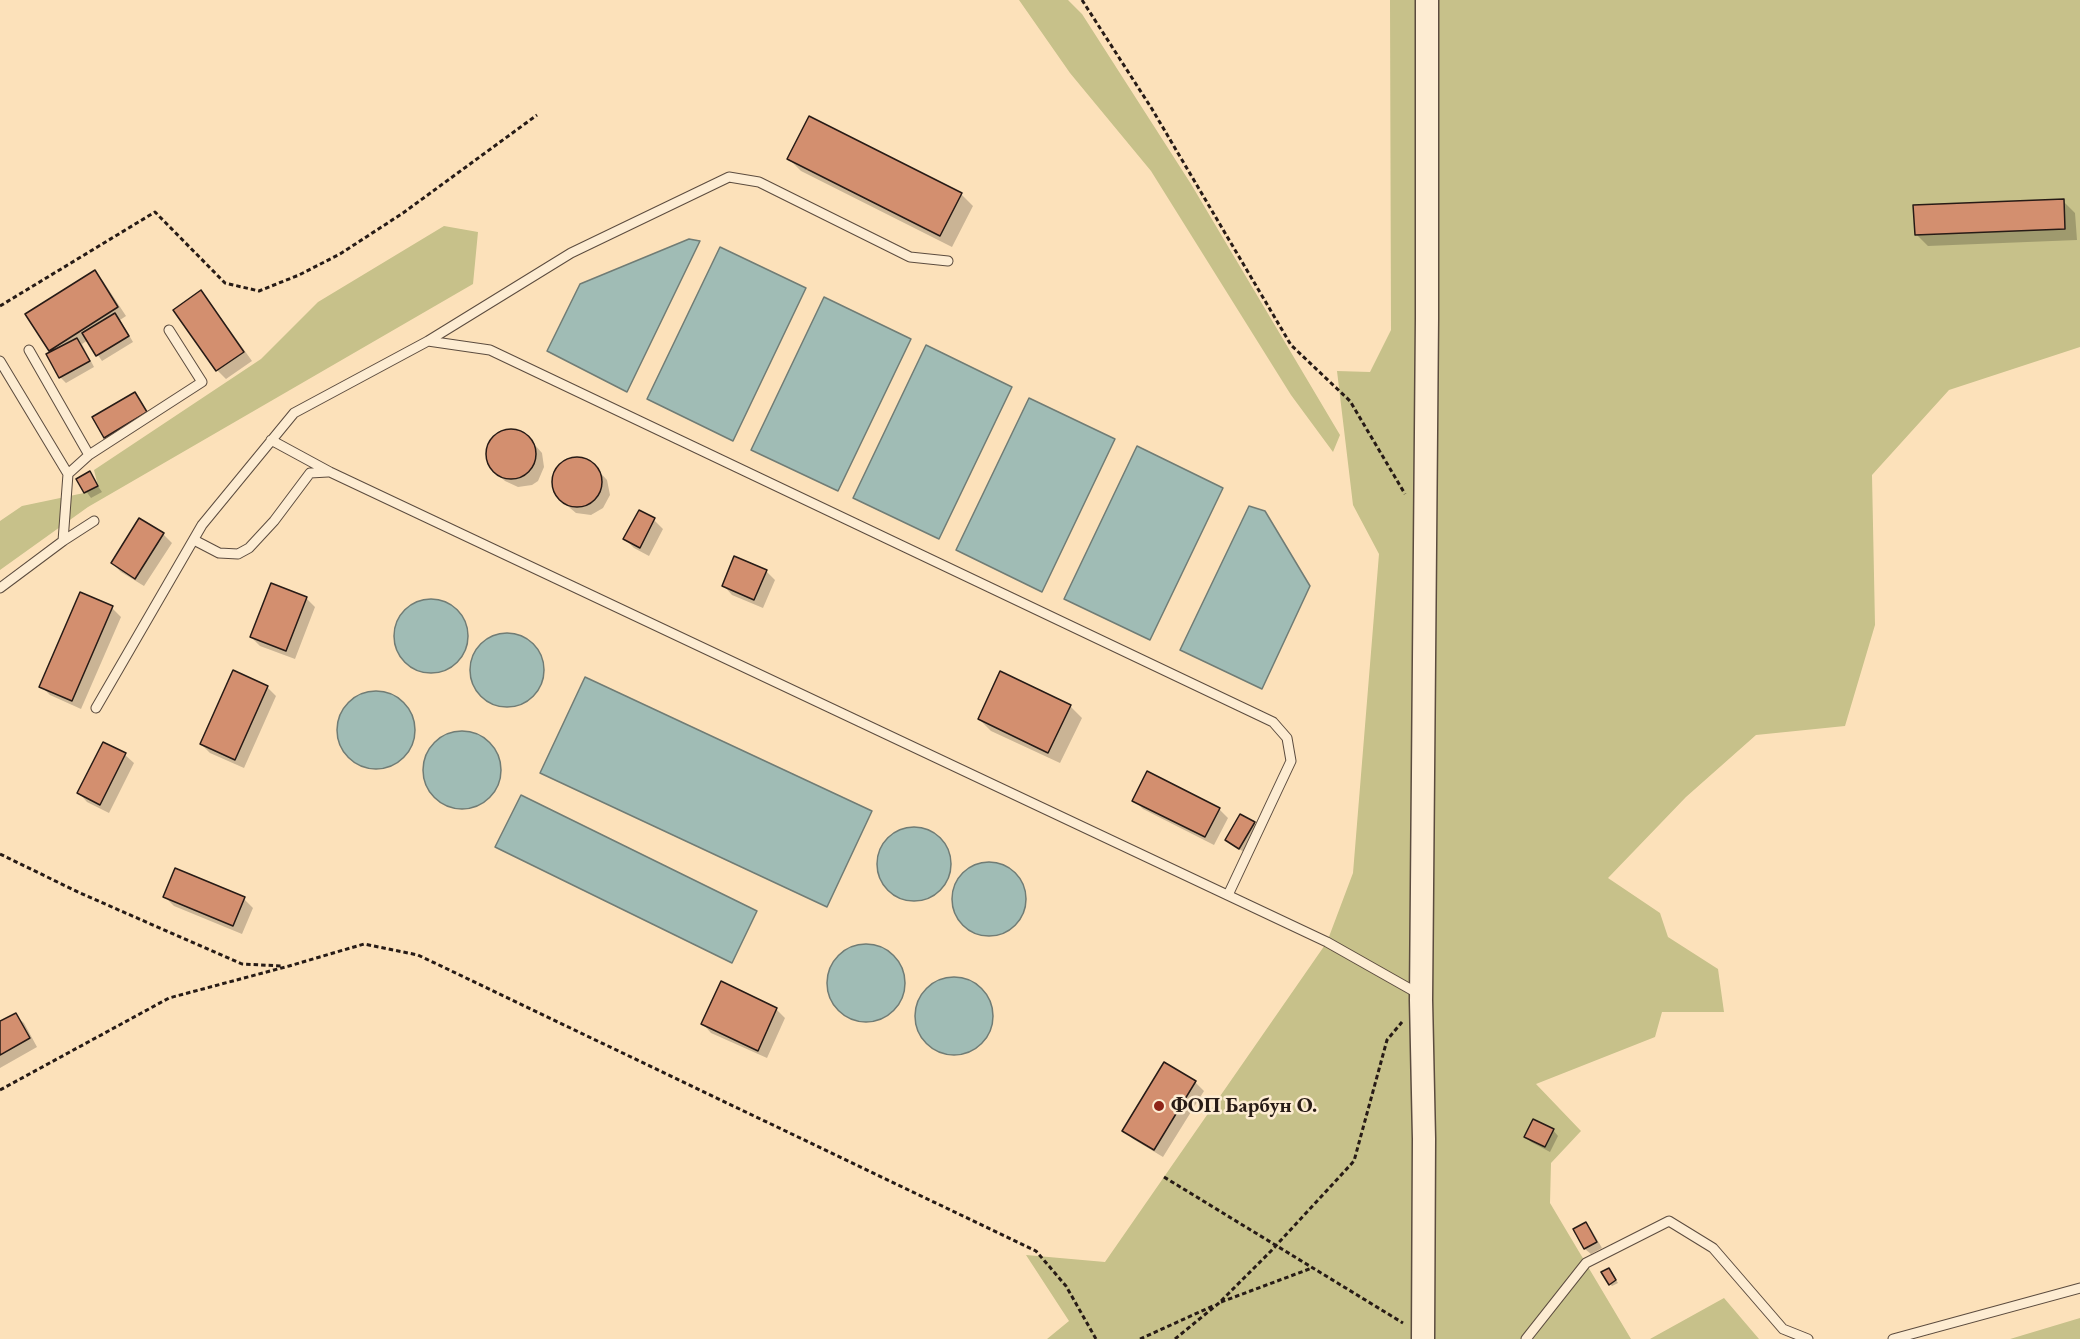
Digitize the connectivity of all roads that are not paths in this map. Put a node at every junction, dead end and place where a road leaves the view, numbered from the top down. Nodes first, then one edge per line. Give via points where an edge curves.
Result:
1 (1427, 0) edge
2 (948, 261) dead end
3 (169, 330) dead end
4 (428, 341) junction
5 (29, 350) dead end
6 (0, 361) edge
7 (272, 440) junction
8 (89, 454) junction
9 (330, 472) junction
10 (68, 474) junction
11 (94, 521) dead end
12 (194, 540) junction
13 (63, 541) junction
14 (0, 588) edge
15 (96, 708) dead end
16 (1228, 895) junction
17 (1421, 997) junction
18 (2080, 1288) edge
19 (1423, 1337) edge
20 (1526, 1339) edge
21 (1808, 1339) edge
22 (1893, 1339) edge

1 - 17 street
2 - 4 lane via 910,256 759,182 729,177 571,254
3 - 8 lane via 202,382
4 - 7 lane via 294,413
4 - 16 lane via 490,350 1273,722 1287,738 1291,761
5 - 8 lane
6 - 10 lane
7 - 9 lane
7 - 12 lane
8 - 10 lane
9 - 12 lane via 310,473 274,521 249,548 238,554 219,553
9 - 16 lane
10 - 13 lane
11 - 13 lane
12 - 15 lane
13 - 14 lane
16 - 17 lane via 1327,942
17 - 19 street
18 - 22 lane
20 - 21 lane via 1586,1263 1669,1221 1713,1248 1783,1329

